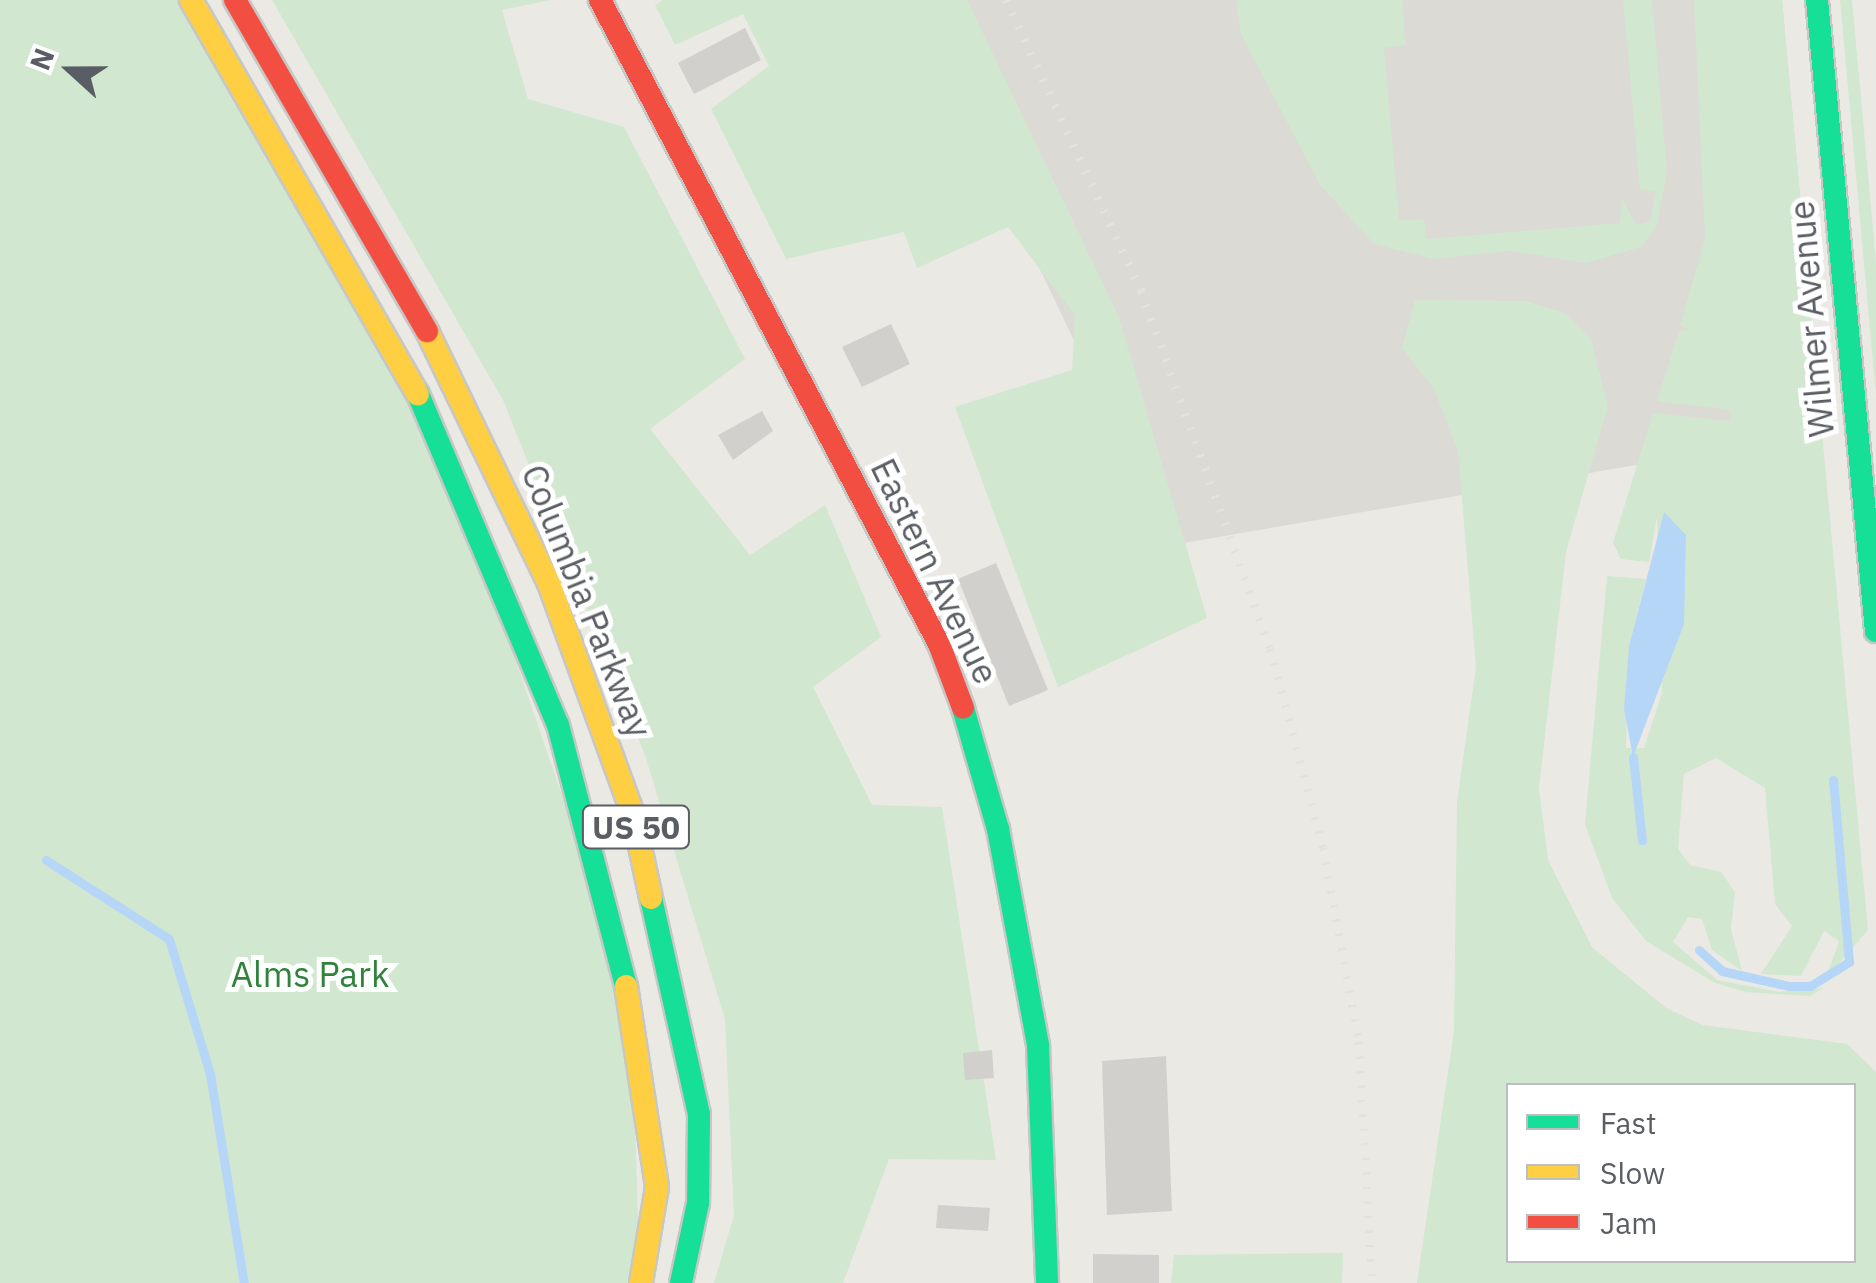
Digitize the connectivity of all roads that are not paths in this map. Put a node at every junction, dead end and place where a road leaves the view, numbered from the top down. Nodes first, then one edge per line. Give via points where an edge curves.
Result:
1 (191, 0) edge
2 (235, 0) edge
3 (600, 0) edge
4 (1817, 0) edge
5 (1876, 631) edge
6 (641, 1283) edge
7 (682, 1283) edge
8 (1047, 1283) edge

1 - 6 main road, Columbia Parkway / US 50 via 433,420 558,725 594,835 645,1072 657,1187
2 - 7 main road, Columbia Parkway / US 50 via 464,396 550,586 633,814 699,1114 698,1202
3 - 8 main road, Eastern Avenue via 940,644 968,722 1022,936 1038,1045
4 - 5 main road, Wilmer Avenue

